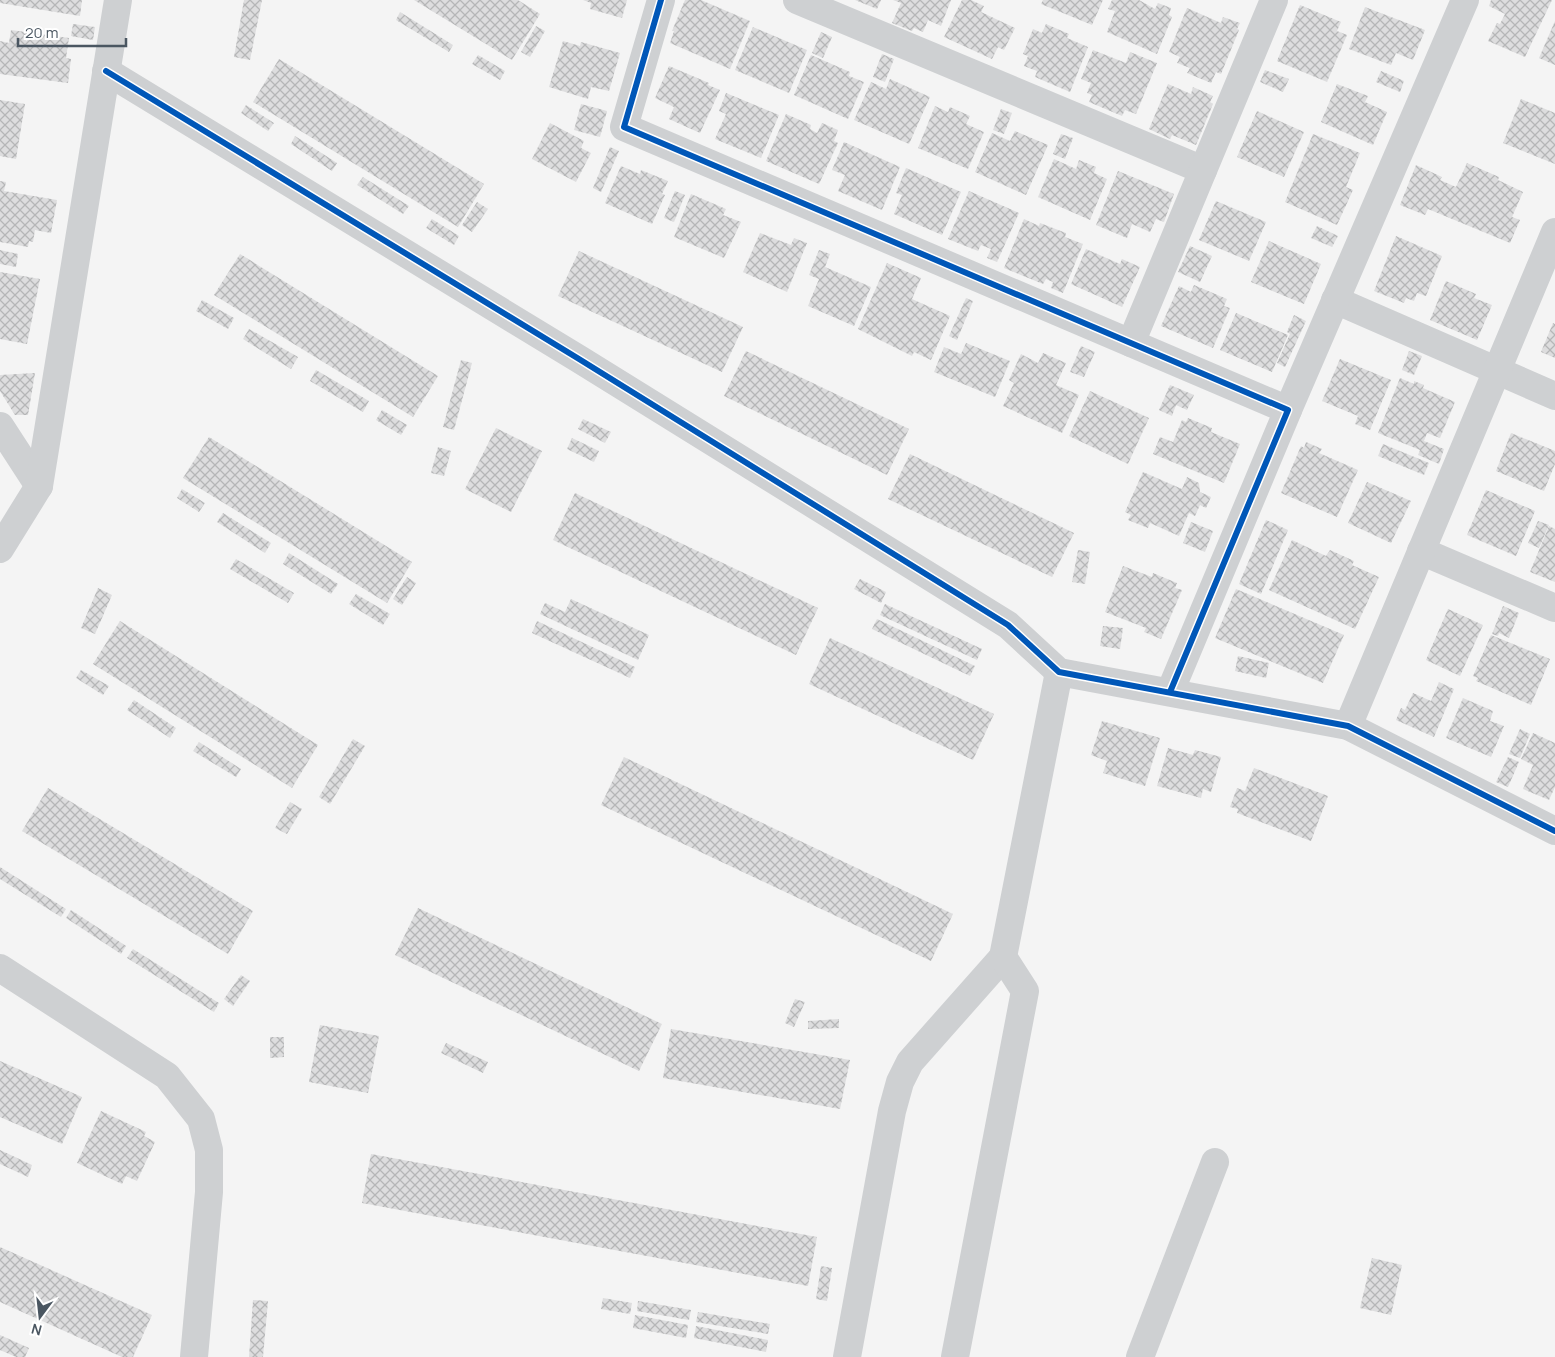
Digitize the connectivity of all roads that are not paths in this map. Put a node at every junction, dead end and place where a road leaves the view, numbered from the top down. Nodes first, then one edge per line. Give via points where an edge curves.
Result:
1 (118, 0) edge
2 (661, 0) edge
3 (797, 0) edge
4 (1465, 0) edge
5 (1267, 2) edge
6 (106, 71) junction
7 (1203, 170) junction
8 (1555, 232) edge
9 (1335, 300) junction
10 (1131, 343) junction
11 (1496, 371) junction
12 (1555, 396) edge
13 (1288, 410) junction
14 (0, 426) edge
15 (39, 486) junction
16 (0, 549) edge
17 (1421, 550) junction
18 (1555, 608) edge
19 (1059, 672) junction
20 (1170, 692) junction
21 (1348, 726) junction
22 (1555, 831) edge
23 (1003, 957) junction
24 (0, 968) edge
25 (1215, 1162) dead end
26 (194, 1357) edge
27 (847, 1357) edge
28 (955, 1357) edge
29 (1140, 1357) edge

1 - 6 street
2 - 10 street via 624,127
3 - 7 street
4 - 9 street
5 - 7 street
6 - 15 street
6 - 19 street via 1008,625
7 - 10 street
8 - 11 street
9 - 11 street
9 - 13 street
10 - 13 street
11 - 12 street
11 - 17 street
13 - 20 street
14 - 15 street
15 - 16 street
17 - 18 street
17 - 21 street
19 - 20 street
19 - 23 street
20 - 21 street
21 - 22 street
23 - 27 street via 910,1062 900,1082
23 - 28 street via 1025,991
24 - 26 street via 167,1076 201,1119 208,1150 209,1192
25 - 29 street

